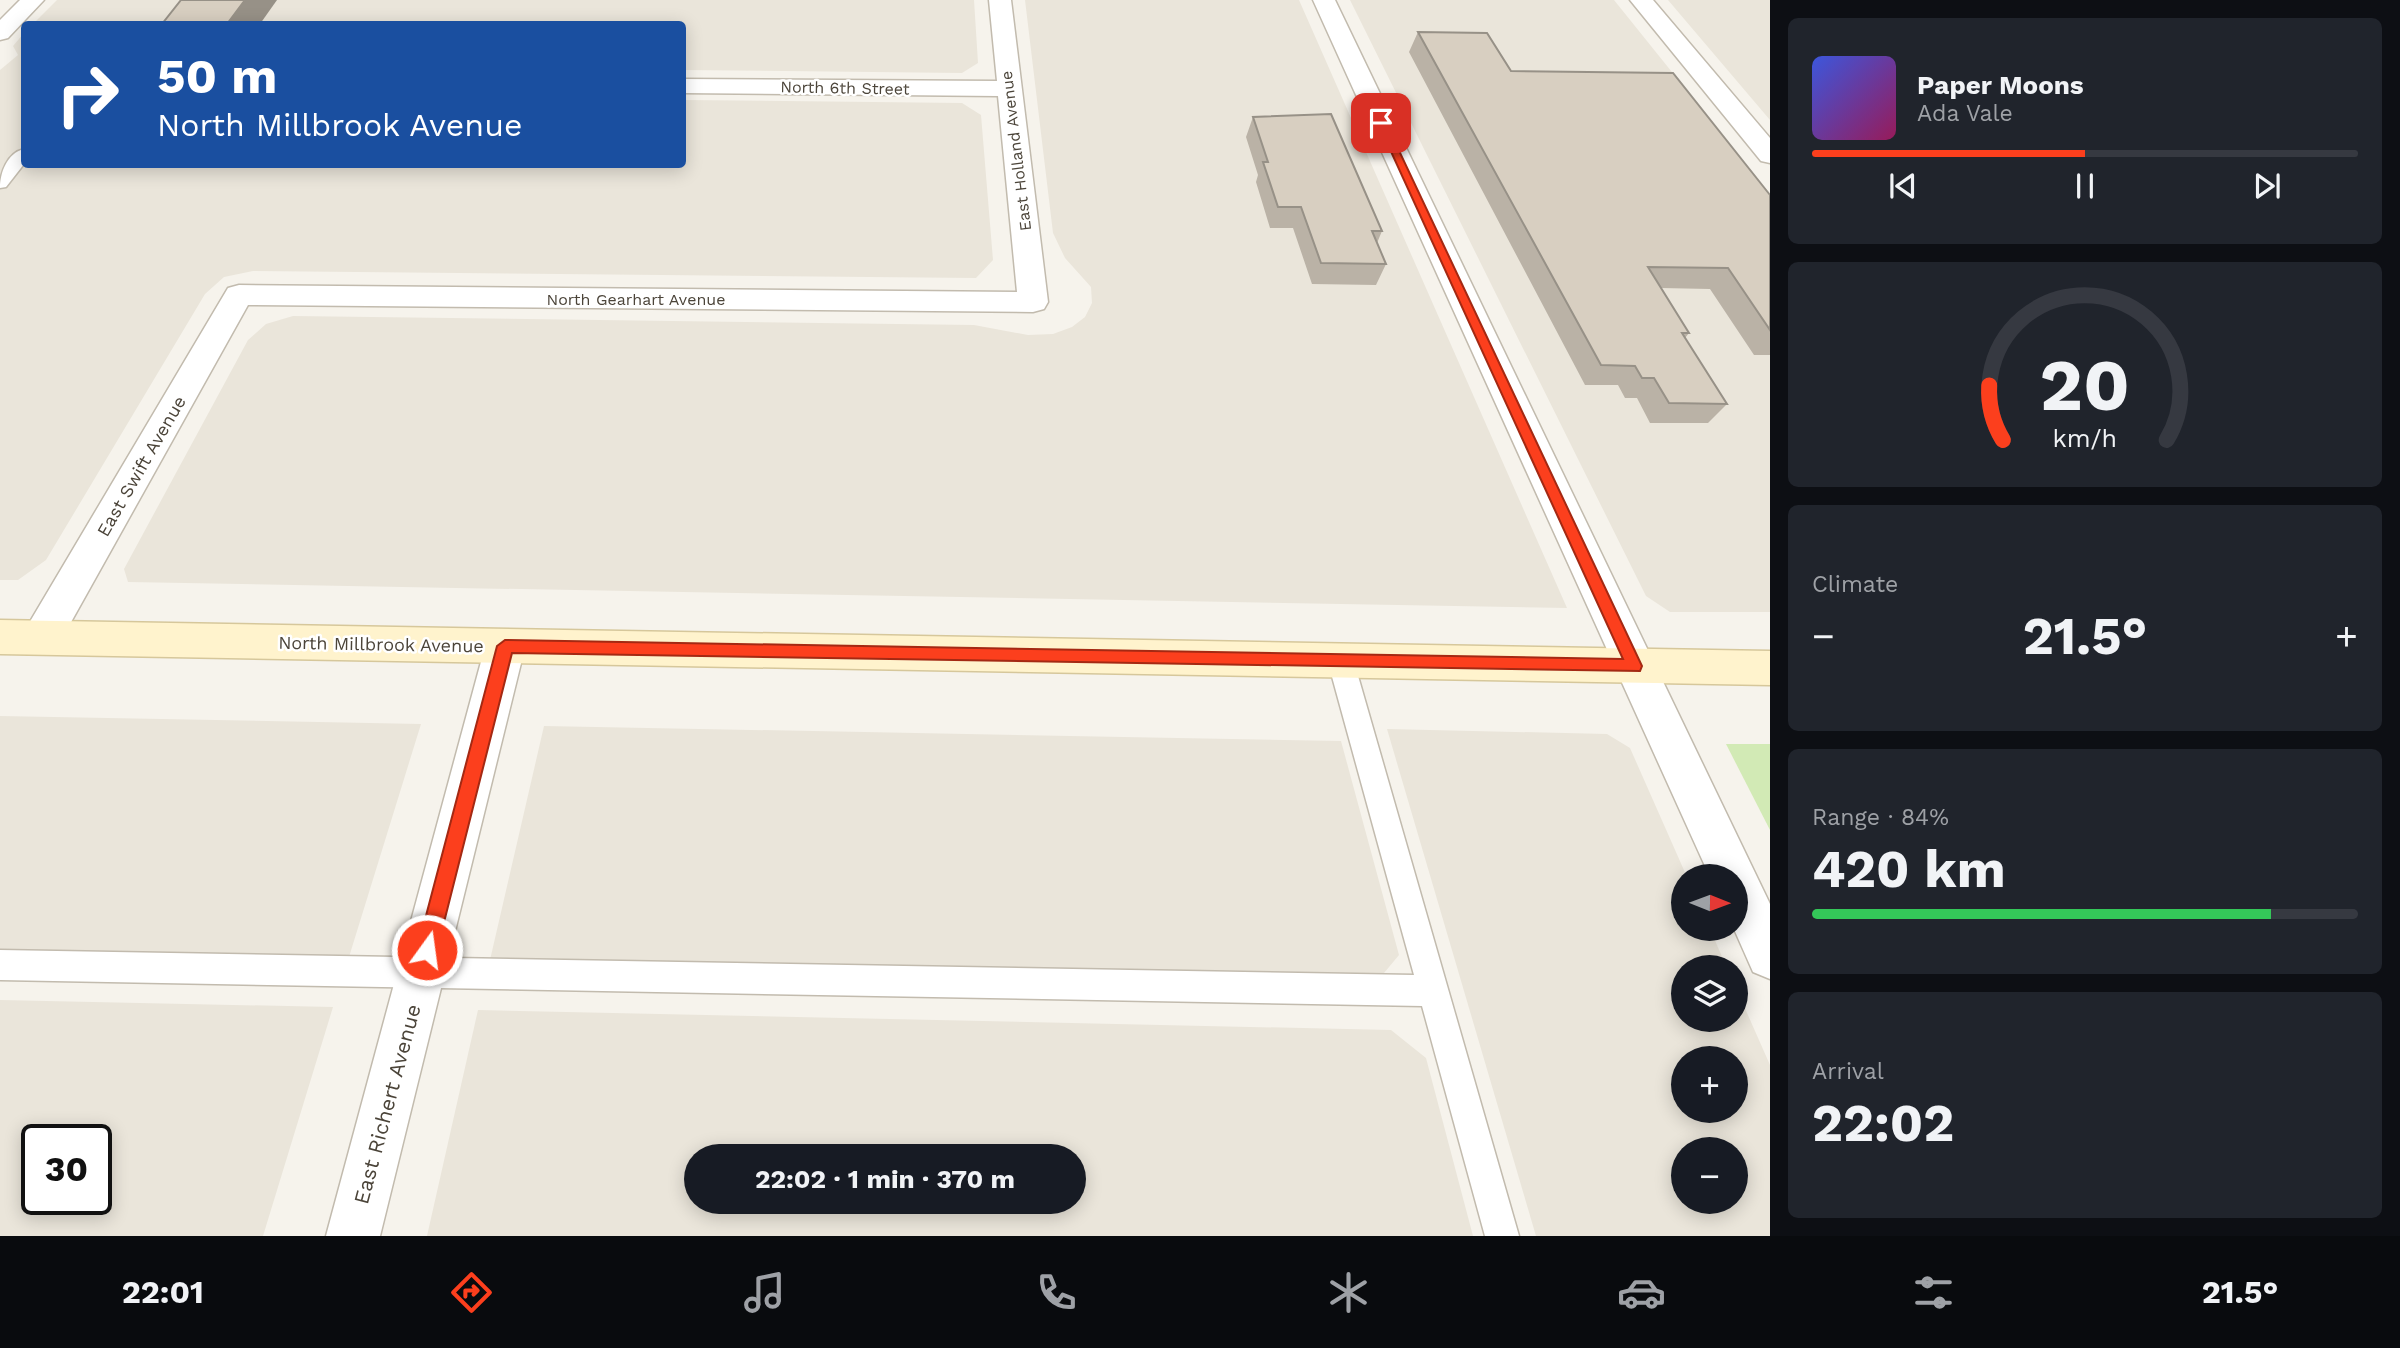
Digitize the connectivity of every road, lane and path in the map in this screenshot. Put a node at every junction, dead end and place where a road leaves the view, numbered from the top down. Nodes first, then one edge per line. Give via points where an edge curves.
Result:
1 (33, 0) edge
2 (1000, 0) edge
3 (1324, 0) edge
4 (1641, 0) edge
5 (0, 33) edge
6 (686, 86) edge
7 (1008, 89) junction
8 (1770, 155) edge
9 (21, 158) edge
10 (0, 183) edge
11 (239, 295) joint
12 (1033, 302) joint
13 (0, 636) edge
14 (42, 637) junction
15 (505, 646) junction
16 (1341, 662) junction
17 (1634, 666) junction
18 (1770, 668) edge
19 (1727, 864) edge
20 (1748, 908) edge
21 (1770, 955) edge
22 (0, 965) edge
23 (420, 975) junction
24 (1433, 991) junction
25 (353, 1236) edge
26 (1502, 1236) edge

1 - 5 street
2 - 7 street, East Holland Avenue
3 - 17 street
4 - 8 street
6 - 7 street, North 6th Street
7 - 12 street, East Holland Avenue
9 - 10 lane
11 - 12 street, North Gearhart Avenue
11 - 14 street, East Swift Avenue
13 - 14 street, North Millbrook Avenue
14 - 15 street, North Millbrook Avenue
15 - 16 street, North Millbrook Avenue
15 - 23 street, East Richert Avenue
16 - 17 street, North Millbrook Avenue
16 - 24 lane
17 - 18 street, North Millbrook Avenue
17 - 19 street
20 - 21 street
22 - 23 lane
23 - 24 lane
23 - 25 street, East Richert Avenue
24 - 26 lane

